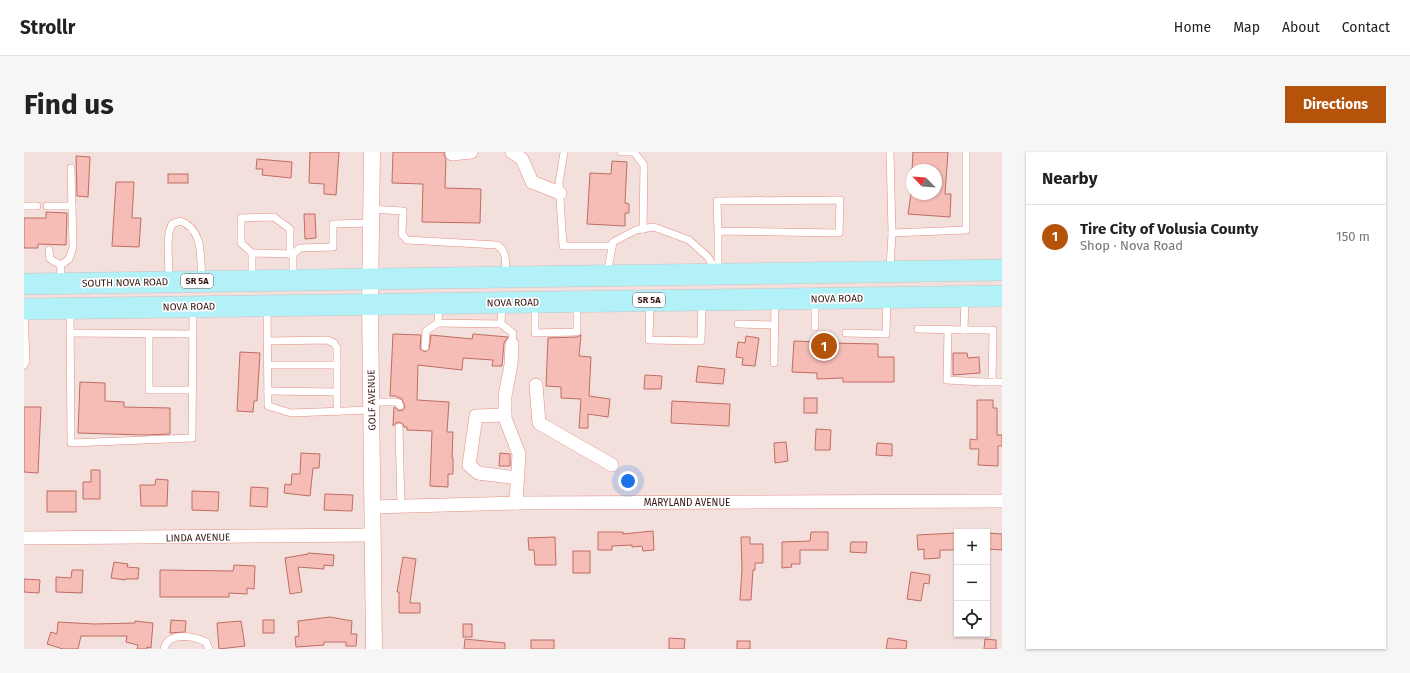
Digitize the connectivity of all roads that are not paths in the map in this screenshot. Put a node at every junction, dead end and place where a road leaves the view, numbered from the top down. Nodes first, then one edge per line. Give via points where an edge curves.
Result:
1 (372, 152) edge
2 (471, 152) edge
3 (512, 152) edge
4 (564, 152) edge
5 (621, 152) edge
6 (890, 152) edge
7 (966, 152) edge
8 (452, 154) dead end
9 (71, 168) dead end
10 (560, 194) junction
11 (24, 206) edge
12 (37, 206) dead end
13 (48, 206) dead end
14 (72, 206) junction
15 (371, 216) junction
16 (643, 229) junction
17 (718, 232) junction
18 (892, 233) junction
19 (612, 246) junction
20 (49, 250) dead end
21 (252, 253) junction
22 (292, 254) junction
23 (1002, 270) edge
24 (890, 272) junction
25 (60, 274) junction
26 (718, 274) junction
27 (684, 275) junction
28 (607, 276) junction
29 (506, 277) junction
30 (370, 279) junction
31 (293, 280) junction
32 (202, 281) junction
33 (252, 281) junction
34 (169, 282) junction
35 (24, 284) edge
36 (965, 296) junction
37 (1002, 296) edge
38 (887, 297) junction
39 (815, 298) junction
40 (775, 299) junction
41 (652, 300) junction
42 (702, 300) junction
43 (577, 301) junction
44 (502, 302) junction
45 (534, 302) junction
46 (370, 304) junction
47 (267, 305) junction
48 (193, 306) junction
49 (133, 307) junction
50 (70, 308) junction
51 (24, 309) edge
52 (438, 313) junction
53 (501, 324) junction
54 (738, 324) dead end
55 (775, 324) junction
56 (815, 327) dead end
57 (918, 329) dead end
58 (24, 330) edge
59 (948, 330) junction
60 (964, 330) junction
61 (70, 333) junction
62 (846, 333) dead end
63 (149, 334) junction
64 (193, 334) junction
65 (267, 341) junction
66 (512, 344) joint
67 (425, 346) dead end
68 (774, 363) dead end
69 (24, 365) edge
70 (267, 365) junction
71 (337, 365) junction
72 (994, 382) junction
73 (1002, 382) edge
74 (536, 385) dead end
75 (193, 390) junction
76 (268, 391) junction
77 (337, 392) junction
78 (371, 406) junction
79 (400, 406) dead end
80 (337, 411) junction
81 (505, 415) junction
82 (399, 427) dead end
83 (612, 464) dead end
84 (518, 478) junction
85 (1002, 501) edge
86 (516, 503) junction
87 (372, 507) junction
88 (401, 507) junction
89 (372, 535) junction
90 (24, 538) edge
91 (164, 649) edge
92 (209, 649) edge
93 (374, 649) edge

1 - 15 street, GOLF AVENUE
2 - 8 street
3 - 10 street via 522,159 532,182
4 - 10 lane via 559,183
5 - 16 lane via 634,152 644,165
6 - 18 lane
7 - 18 lane via 966,230
9 - 14 lane
10 - 19 lane via 563,246
11 - 12 lane
13 - 14 lane
14 - 25 lane via 73,247
15 - 22 lane via 333,224 333,247 300,248
15 - 29 lane via 403,211 402,234 407,240 497,245 505,254
15 - 30 street, GOLF AVENUE
16 - 19 lane via 613,242
16 - 26 lane via 654,227 689,240 708,257
17 - 17 lane via 839,233 840,200 717,201
17 - 26 lane
18 - 24 lane
19 - 28 lane
20 - 25 lane via 50,259
21 - 22 lane
21 - 22 lane via 241,243 241,218 274,217 290,229
21 - 33 lane
22 - 31 lane
23 - 24 main road, SR 5A
24 - 26 main road, SR 5A
25 - 34 main road, SOUTH NOVA ROAD / SR 5A
25 - 35 main road, SOUTH NOVA ROAD / SR 5A
26 - 27 main road, SR 5A
27 - 28 main road, SR 5A
27 - 41 main road via 663,286
28 - 29 main road, SR 5A
29 - 30 main road, SR 5A
30 - 31 main road, SOUTH NOVA ROAD / SR 5A
30 - 46 street, GOLF AVENUE
31 - 33 main road, SOUTH NOVA ROAD / SR 5A
32 - 33 main road, SOUTH NOVA ROAD / SR 5A
32 - 34 main road, SOUTH NOVA ROAD / SR 5A
32 - 34 lane via 199,241 191,228 180,221 172,224 168,232
34 - 49 main road via 153,297
36 - 37 main road, NOVA ROAD / SR 5A
36 - 38 main road, NOVA ROAD / SR 5A
36 - 60 lane
38 - 39 main road, NOVA ROAD / SR 5A
38 - 62 lane via 886,334
39 - 40 main road, NOVA ROAD / SR 5A
39 - 56 lane
40 - 42 main road, NOVA ROAD / SR 5A
40 - 55 lane
41 - 42 main road, NOVA ROAD / SR 5A
41 - 42 lane via 649,340 701,341
41 - 43 main road, NOVA ROAD / SR 5A
43 - 45 main road, NOVA ROAD / SR 5A
43 - 45 lane via 577,332 535,333
44 - 45 main road, NOVA ROAD / SR 5A
44 - 52 main road, NOVA ROAD / SR 5A
44 - 53 lane
46 - 47 main road, NOVA ROAD / SR 5A
46 - 52 main road, NOVA ROAD / SR 5A
46 - 78 street, GOLF AVENUE
47 - 48 main road, NOVA ROAD / SR 5A
47 - 65 lane
48 - 49 main road, NOVA ROAD / SR 5A
48 - 64 lane
49 - 50 main road, NOVA ROAD / SR 5A
50 - 51 main road, NOVA ROAD / SR 5A
50 - 61 lane
51 - 58 lane
52 - 53 lane
52 - 67 lane via 426,332
53 - 66 lane via 513,333
54 - 55 lane
55 - 68 lane
57 - 59 lane
58 - 69 lane
59 - 60 lane
59 - 72 lane, bridge via 947,380
60 - 72 lane via 993,330
61 - 63 lane
61 - 75 lane via 70,443 192,438
63 - 64 lane
63 - 75 lane via 149,390
64 - 75 lane
65 - 70 lane
65 - 71 lane via 327,340 334,343 337,348
66 - 81 street
70 - 71 lane
70 - 76 lane
71 - 77 lane
72 - 73 lane
74 - 83 street via 539,423
76 - 77 lane
76 - 80 lane via 268,406 291,413
77 - 80 lane
78 - 79 lane via 396,402
78 - 80 lane
78 - 87 street, GOLF AVENUE
81 - 84 street via 519,454
81 - 84 street via 476,416 469,465 478,473
82 - 88 lane
84 - 86 street
85 - 86 street, MARYLAND AVENUE
86 - 88 street, MARYLAND AVENUE
87 - 88 street, MARYLAND AVENUE
87 - 89 street, GOLF AVENUE
89 - 90 street, LINDA AVENUE
89 - 93 street, GOLF AVENUE
91 - 92 lane via 167,641 182,637 196,637 206,642

